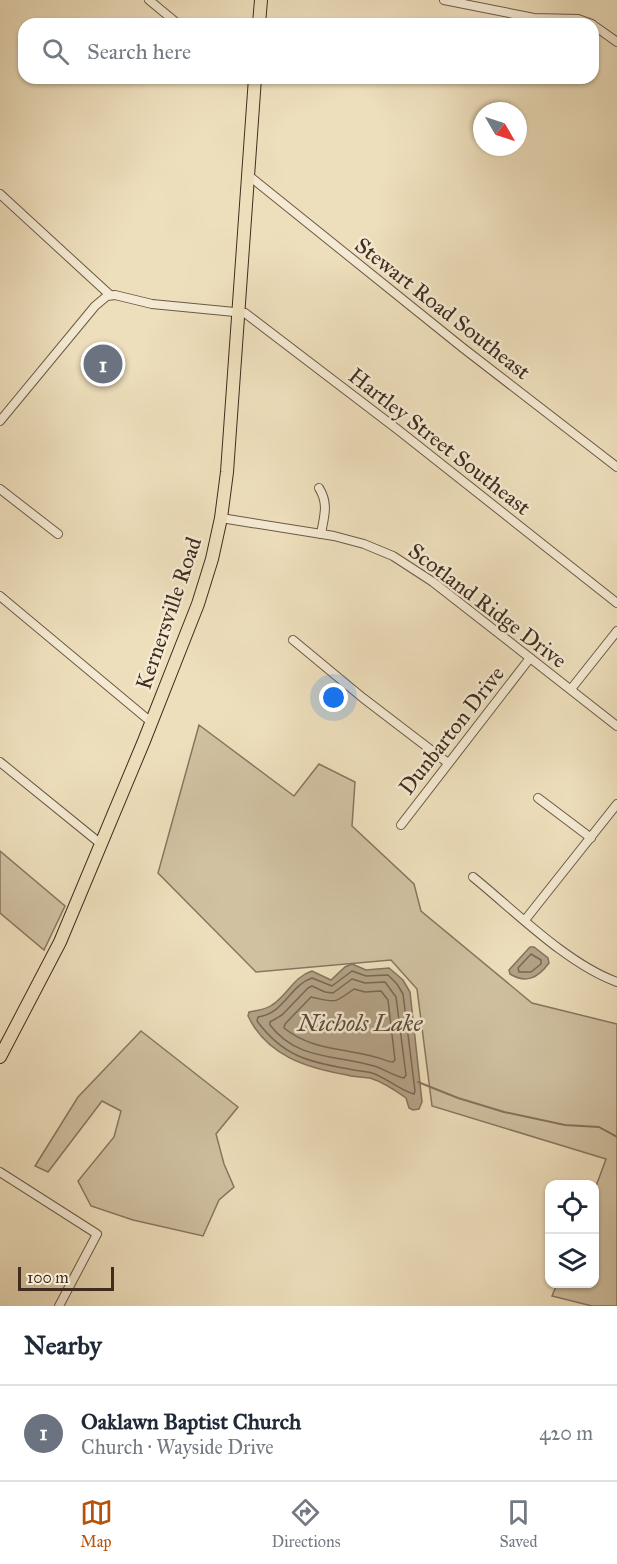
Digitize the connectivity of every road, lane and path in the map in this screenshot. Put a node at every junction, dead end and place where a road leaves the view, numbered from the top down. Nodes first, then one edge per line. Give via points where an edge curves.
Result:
1 (149, 0) edge
2 (261, 0) edge
3 (444, 0) edge
4 (171, 18) edge
5 (260, 18) edge
6 (534, 18) edge
7 (599, 29) edge
8 (617, 42) edge
9 (255, 84) edge
10 (248, 175) junction
11 (0, 194) edge
12 (110, 295) junction
13 (239, 312) junction
14 (0, 421) edge
15 (617, 468) edge
16 (318, 488) dead end
17 (0, 489) edge
18 (221, 518) junction
19 (58, 534) dead end
20 (321, 534) junction
21 (0, 596) edge
22 (617, 603) edge
23 (617, 631) edge
24 (293, 640) dead end
25 (530, 658) junction
26 (571, 690) junction
27 (151, 722) junction
28 (617, 726) edge
29 (0, 762) edge
30 (448, 763) junction
31 (538, 798) dead end
32 (617, 804) edge
33 (401, 825) dead end
34 (591, 838) junction
35 (101, 844) junction
36 (473, 877) dead end
37 (525, 920) junction
38 (617, 982) edge
39 (0, 1057) edge
40 (0, 1172) edge
41 (59, 1306) edge

1 - 4 street
2 - 5 main road
3 - 6 street
7 - 8 street
9 - 10 main road, Kernersville Road
10 - 13 main road, Kernersville Road
10 - 15 street, Stewart Road Southeast
11 - 12 street
12 - 13 street via 152,304
12 - 14 street via 95,306
13 - 18 main road, Kernersville Road
13 - 22 street, Hartley Street Southeast via 245,312
16 - 20 street via 326,505
17 - 19 street
18 - 20 street, Scotland Ridge Drive
18 - 27 main road, Kernersville Road via 198,604
20 - 25 street, Scotland Ridge Drive via 364,544 407,564
21 - 27 street
23 - 26 street
24 - 30 street
25 - 26 street, Scotland Ridge Drive
25 - 30 street, Dunbarton Drive
26 - 28 street, Scotland Ridge Drive
27 - 35 main road, Kernersville Road
29 - 35 street
30 - 33 street, Dunbarton Drive
31 - 34 street
32 - 34 street
34 - 37 street
35 - 39 main road, Kernersville Road via 60,942
36 - 37 street
37 - 38 street via 570,957
40 - 41 street via 97,1234

